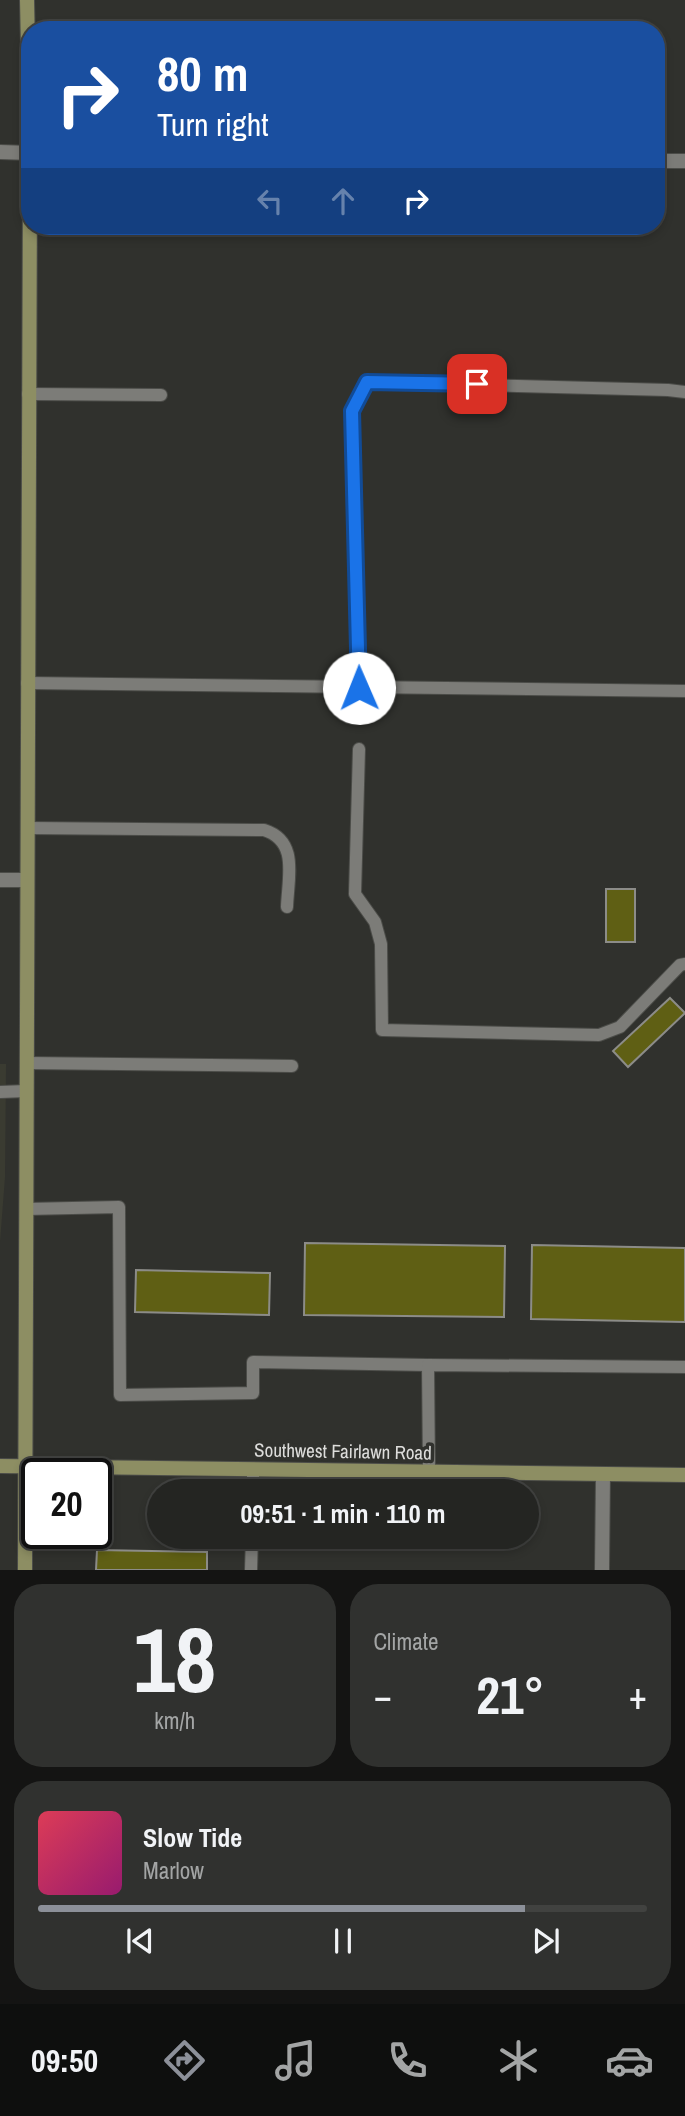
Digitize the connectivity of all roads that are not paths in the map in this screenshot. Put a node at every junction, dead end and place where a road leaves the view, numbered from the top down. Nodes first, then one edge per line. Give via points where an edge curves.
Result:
1 (27, 0) edge
2 (27, 21) edge
3 (0, 152) edge
4 (21, 153) edge
5 (665, 161) edge
6 (685, 161) edge
7 (29, 235) edge
8 (685, 392) edge
9 (28, 394) junction
10 (161, 395) dead end
11 (27, 682) junction
12 (359, 688) junction
13 (685, 691) edge
14 (359, 749) dead end
15 (27, 828) junction
16 (0, 880) edge
17 (26, 880) junction
18 (287, 908) dead end
19 (685, 964) edge
20 (26, 1063) junction
21 (292, 1066) dead end
22 (26, 1091) junction
23 (0, 1092) edge
24 (26, 1209) junction
25 (428, 1365) junction
26 (685, 1367) edge
27 (26, 1458) edge
28 (0, 1466) edge
29 (21, 1466) edge
30 (112, 1467) edge
31 (253, 1469) junction
32 (429, 1471) junction
33 (603, 1474) junction
34 (685, 1475) edge
35 (253, 1479) edge
36 (25, 1549) edge
37 (252, 1549) edge
38 (25, 1570) edge
39 (251, 1570) edge
40 (602, 1570) edge

1 - 2 main road
3 - 4 street
5 - 6 street
7 - 9 main road
8 - 12 lane via 367,382 352,411
9 - 10 lane
9 - 11 main road
11 - 12 lane
11 - 15 main road
12 - 13 lane
14 - 19 lane via 355,894 375,922 382,944 382,1030 599,1035 620,1027
15 - 17 main road
15 - 18 lane via 264,830 278,835 288,850
16 - 17 street
17 - 20 main road
20 - 21 lane
20 - 22 main road
22 - 23 lane
22 - 24 main road
24 - 25 lane via 119,1207 120,1395 253,1393 253,1362
24 - 27 main road
25 - 26 lane
25 - 32 lane
28 - 29 main road, Southwest Fairlawn Road
30 - 31 main road, Southwest Fairlawn Road
31 - 32 main road, Southwest Fairlawn Road
31 - 35 lane
32 - 33 main road, Southwest Fairlawn Road
33 - 34 main road, Southwest Fairlawn Road
33 - 40 street
36 - 38 main road
37 - 39 lane

